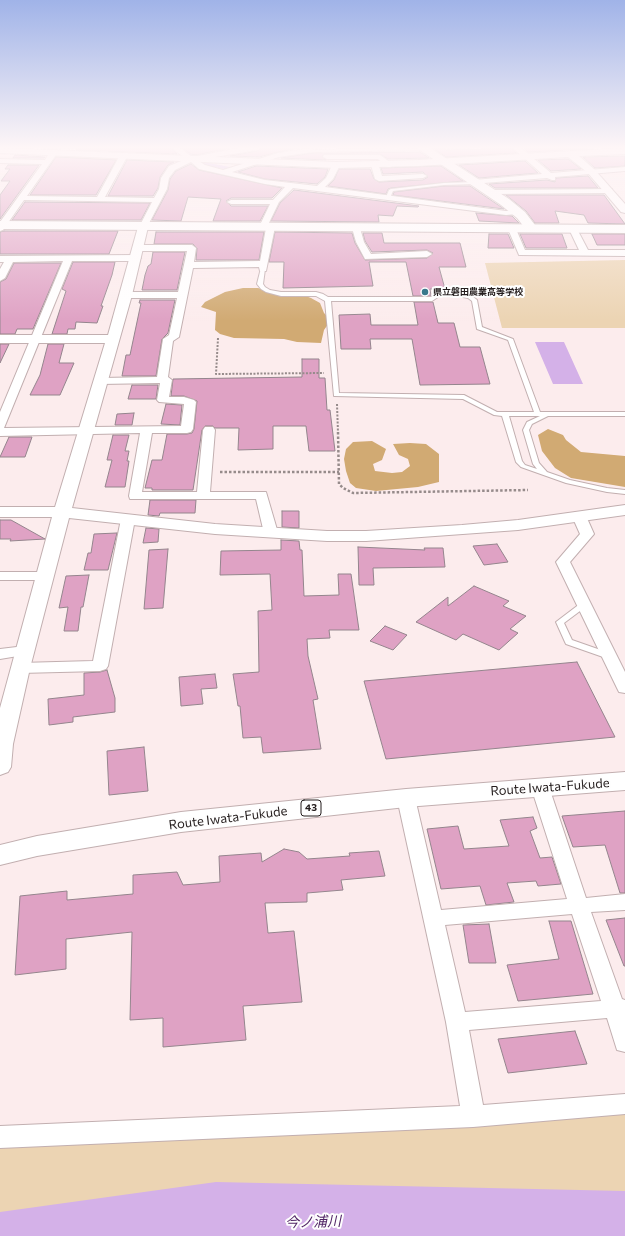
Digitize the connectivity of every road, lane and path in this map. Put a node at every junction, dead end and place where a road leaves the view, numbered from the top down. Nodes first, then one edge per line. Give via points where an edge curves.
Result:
1 (16, 206) edge
2 (154, 206) edge
3 (274, 206) edge
4 (448, 206) edge
5 (509, 206) edge
6 (518, 212) junction
7 (1, 226) edge
8 (143, 227) junction
9 (267, 227) junction
10 (356, 228) junction
11 (512, 229) junction
12 (532, 229) junction
13 (573, 229) junction
14 (625, 229) edge
15 (137, 253) junction
16 (585, 253) junction
17 (625, 253) edge
18 (427, 254) dead end
19 (69, 258) junction
20 (0, 259) edge
21 (10, 259) junction
22 (188, 265) junction
23 (264, 267) junction
24 (0, 278) edge
25 (126, 295) junction
26 (183, 295) junction
27 (326, 299) junction
28 (218, 338) dead end
29 (0, 339) edge
30 (35, 339) junction
31 (113, 339) junction
32 (335, 373) junction
33 (162, 380) junction
34 (100, 381) junction
35 (336, 395) junction
36 (505, 414) junction
37 (538, 414) junction
38 (558, 414) junction
39 (625, 414) edge
40 (0, 426) edge
41 (147, 429) junction
42 (210, 430) dead end
43 (85, 431) junction
44 (0, 432) edge
45 (214, 472) dead end
46 (339, 472) junction
47 (547, 475) junction
48 (528, 490) dead end
49 (625, 492) edge
50 (203, 496) junction
51 (625, 510) edge
52 (0, 512) edge
53 (62, 512) junction
54 (579, 516) junction
55 (128, 519) junction
56 (271, 533) junction
57 (0, 576) edge
58 (45, 576) junction
59 (584, 605) junction
60 (0, 654) edge
61 (609, 656) junction
62 (22, 660) junction
63 (625, 688) edge
64 (1, 744) edge
65 (0, 767) edge
66 (625, 781) edge
67 (540, 787) junction
68 (406, 798) junction
69 (0, 855) edge
70 (625, 902) edge
71 (579, 906) junction
72 (434, 918) junction
73 (620, 1008) edge
74 (457, 1022) junction
75 (625, 1043) edge
76 (625, 1104) edge
77 (473, 1116) junction
78 (0, 1137) edge

1 - 7 street
2 - 8 street
3 - 9 street
4 - 6 street via 506,213
5 - 6 main road
6 - 12 main road
7 - 8 main road
8 - 9 main road
8 - 15 street
9 - 10 main road
9 - 23 street
10 - 11 main road
10 - 18 street via 368,257
11 - 12 main road
11 - 16 street via 522,253
12 - 13 main road
13 - 14 main road
13 - 16 street
15 - 19 street
15 - 22 street via 192,248
15 - 25 street
16 - 17 street
19 - 21 street
19 - 30 street
20 - 21 street
21 - 24 street
22 - 23 street
22 - 26 street
23 - 27 lane via 260,284 268,291 281,294 316,294
25 - 26 street
25 - 31 street
26 - 33 street via 174,337 168,339
27 - 32 lane via 329,304
27 - 37 lane via 432,299 440,293 470,297 474,300 479,328 510,339
28 - 32 path via 216,374
29 - 30 street
30 - 31 street
30 - 40 street
31 - 34 street
32 - 35 lane
33 - 34 street
33 - 41 street via 166,380 163,400 190,402 187,429
34 - 43 street
35 - 36 lane via 464,397 496,414
35 - 46 path
36 - 37 lane
36 - 47 lane via 519,462
37 - 38 lane
38 - 39 lane
38 - 47 lane via 540,417 529,423 526,430 536,464
41 - 43 street
41 - 50 street via 135,496
42 - 50 street
43 - 44 street
43 - 53 street
45 - 46 path
46 - 48 path via 339,484 343,488 362,494
47 - 49 lane via 585,486
50 - 56 street via 261,495
51 - 54 street
52 - 53 street
53 - 55 street
53 - 58 street
54 - 56 street via 462,530 366,536
54 - 59 street via 587,534 563,562
55 - 56 street
55 - 62 street via 100,666
57 - 58 street
58 - 62 street
59 - 61 street
59 - 61 lane via 560,622 566,636 570,642
60 - 62 street
61 - 63 street
62 - 64 street
64 - 65 street
66 - 67 main road, Route Iwata-Fukude / 43
67 - 68 main road, Route Iwata-Fukude / 43
67 - 71 street
68 - 69 main road, Route Iwata-Fukude / 43 via 181,822 37,846
68 - 72 street
70 - 71 street
71 - 72 street
71 - 73 street
72 - 74 street
73 - 74 street
73 - 75 street
74 - 77 street
76 - 77 street
77 - 78 street

